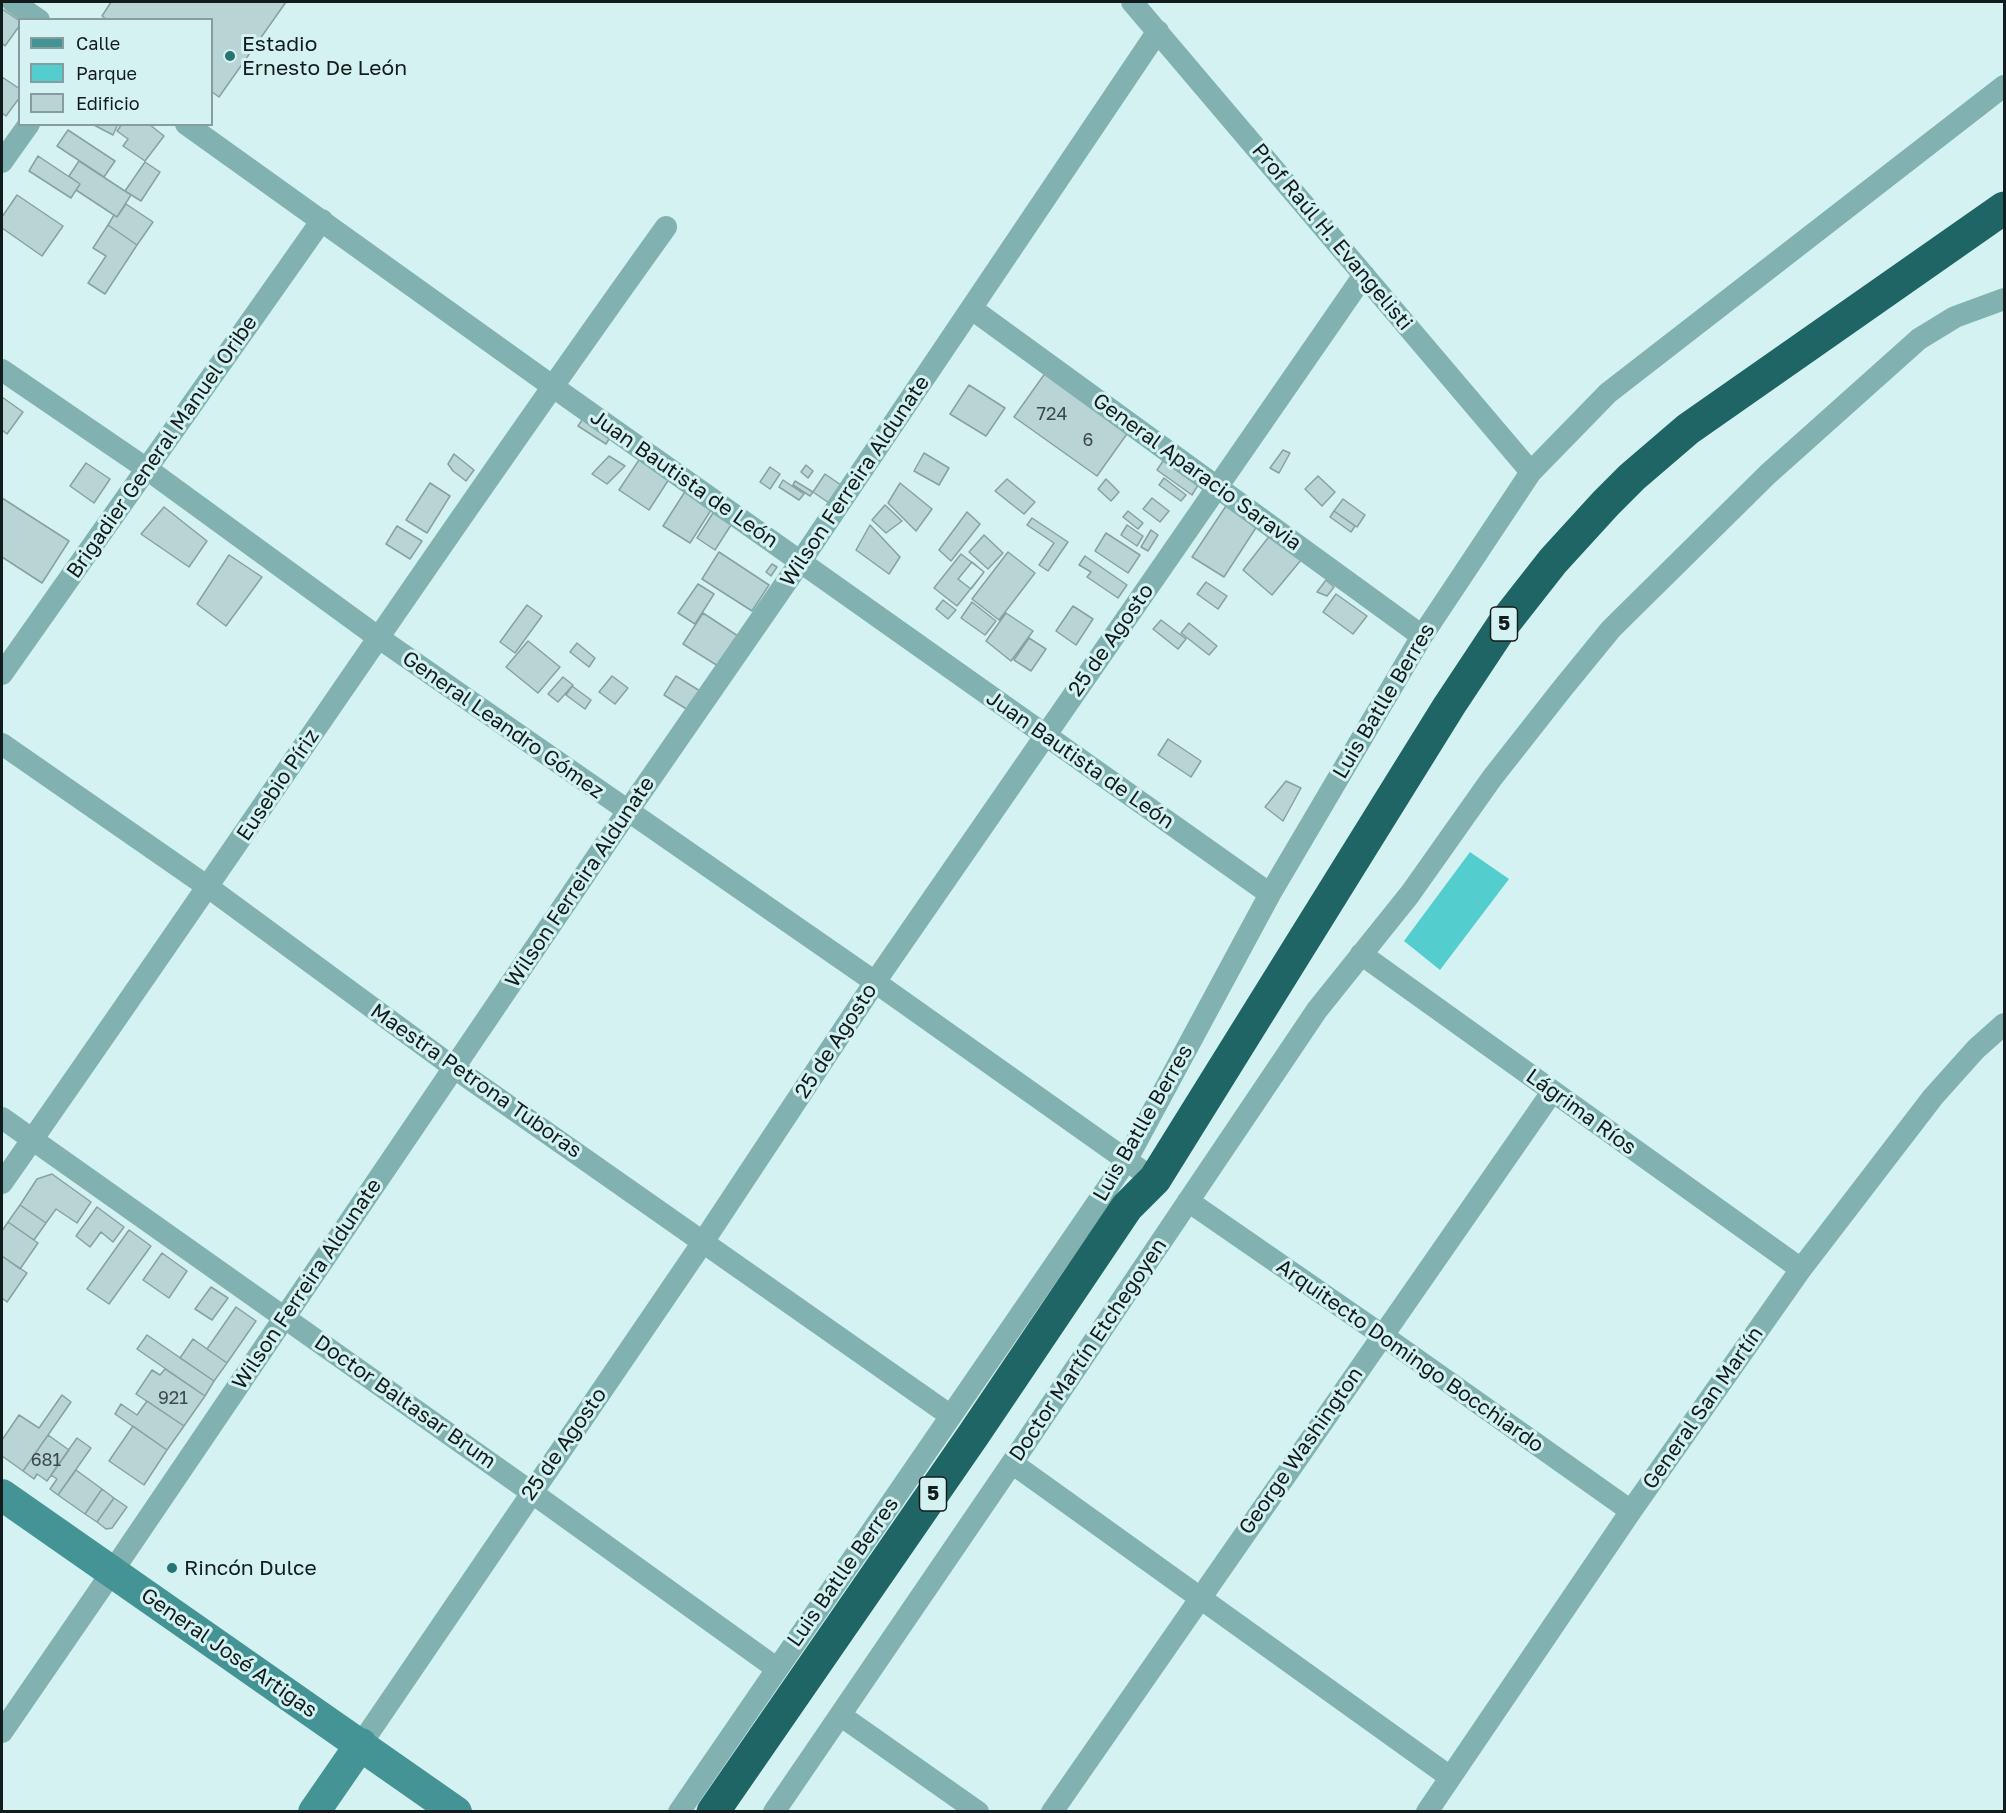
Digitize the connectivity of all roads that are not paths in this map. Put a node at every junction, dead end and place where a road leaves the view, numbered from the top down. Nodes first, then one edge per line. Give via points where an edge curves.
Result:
1 (13, 2) edge
2 (1132, 2) edge
3 (36, 18) edge
4 (1158, 32) junction
5 (2004, 86) edge
6 (28, 126) edge
7 (189, 126) edge
8 (2, 162) edge
9 (2004, 208) edge
10 (322, 220) junction
11 (666, 227) dead end
12 (1364, 275) junction
13 (2004, 299) edge
14 (972, 309) junction
15 (2, 370) edge
16 (552, 386) junction
17 (147, 469) junction
18 (1532, 472) junction
19 (1218, 486) junction
20 (801, 561) junction
21 (1422, 636) junction
22 (379, 639) junction
23 (2, 674) edge
24 (1046, 735) junction
25 (2, 744) edge
26 (628, 811) junction
27 (208, 887) junction
28 (1270, 894) junction
29 (1361, 954) junction
30 (874, 982) junction
31 (2004, 1024) edge
32 (453, 1067) junction
33 (1552, 1092) junction
34 (2, 1118) edge
35 (32, 1140) junction
36 (1126, 1161) junction
37 (1155, 1179) junction
38 (2, 1183) edge
39 (1188, 1201) junction
40 (703, 1242) junction
41 (1801, 1269) junction
42 (284, 1317) junction
43 (1382, 1335) junction
44 (951, 1416) junction
45 (1012, 1463) junction
46 (531, 1492) junction
47 (2, 1495) edge
48 (1630, 1511) junction
49 (112, 1572) junction
50 (1199, 1597) junction
51 (776, 1668) junction
52 (840, 1715) junction
53 (2, 1732) edge
54 (361, 1744) junction
55 (1450, 1777) junction
56 (314, 1812) edge
57 (456, 1812) edge
58 (679, 1812) edge
59 (713, 1812) edge
60 (741, 1812) edge
61 (774, 1812) edge
62 (978, 1812) edge
63 (1052, 1812) edge
64 (1427, 1812) edge

1 - 3 street
2 - 4 street, Prof Raúl H. Evangelisti
4 - 12 street, Prof Raúl H. Evangelisti
4 - 14 street, Wilson Ferreira Aldunate
5 - 18 street, Luis Batlle Berres via 1608,393
6 - 8 street
7 - 10 street, Juan Bautista de León
9 - 37 highway, 5 via 1688,429 1632,477 1553,561 1502,626 1449,706
10 - 16 street, Juan Bautista de León
10 - 17 street, Brigadier General Manuel Oribe
11 - 16 street, Eusebio Píriz
12 - 18 street, Prof Raúl H. Evangelisti
12 - 19 street, 25 de Agosto
13 - 29 street, Doctor Martín Etchegoyen via 1955,316 1919,339 1768,474 1611,629 1492,778 1410,894
14 - 19 street, General Aparacio Saravia
14 - 20 street, Wilson Ferreira Aldunate
15 - 17 street, General Leandro Gómez
16 - 20 street, Juan Bautista de León
16 - 22 street, Eusebio Píriz
17 - 22 street, General Leandro Gómez
17 - 23 street, Brigadier General Manuel Oribe
18 - 21 street, Luis Batlle Berres
19 - 21 street, General Aparacio Saravia
19 - 24 street, 25 de Agosto
20 - 24 street, Juan Bautista de León
20 - 26 street, Wilson Ferreira Aldunate
21 - 28 street, Luis Batlle Berres
22 - 26 street, General Leandro Gómez
22 - 27 street, Eusebio Píriz
24 - 28 street, Juan Bautista de León
24 - 30 street, 25 de Agosto
25 - 27 street, Maestra Petrona Tuboras
26 - 30 street, General Leandro Gómez
26 - 32 street, Wilson Ferreira Aldunate
27 - 32 street, Maestra Petrona Tuboras
27 - 35 street, Eusebio Píriz
28 - 36 street, Luis Batlle Berres
29 - 33 street, Lágrima Ríos
29 - 39 street, Doctor Martín Etchegoyen via 1317,1010
30 - 36 street, General Leandro Gómez
30 - 40 street, 25 de Agosto
31 - 41 street, General San Martín via 1934,1097
32 - 40 street, Maestra Petrona Tuboras
32 - 42 street, Wilson Ferreira Aldunate
33 - 41 street, Lágrima Ríos
33 - 43 street, George Washington
34 - 35 street, Doctor Baltasar Brum
35 - 38 street, Eusebio Píriz
35 - 42 street, Doctor Baltasar Brum
36 - 37 street, General Leandro Gómez
36 - 44 street, Luis Batlle Berres
37 - 59 highway, 5 via 1127,1207
37 - 60 highway, 5 via 1144,1218
39 - 43 street, Arquitecto Domingo Bocchiardo
39 - 45 street, Doctor Martín Etchegoyen
40 - 44 street, Maestra Petrona Tuboras
40 - 46 street, 25 de Agosto
41 - 48 street, General San Martín
42 - 46 street, Doctor Baltasar Brum
42 - 49 street, Wilson Ferreira Aldunate
43 - 48 street, Arquitecto Domingo Bocchiardo
43 - 50 street, George Washington
44 - 51 street, Luis Batlle Berres
45 - 50 street
45 - 52 street, Doctor Martín Etchegoyen
46 - 51 street, Doctor Baltasar Brum
46 - 54 street, 25 de Agosto
47 - 49 street, General José Artigas
48 - 55 street, General San Martín
49 - 53 street, Wilson Ferreira Aldunate
49 - 54 street, General José Artigas
50 - 55 street
50 - 63 street, George Washington
51 - 58 street, Luis Batlle Berres
52 - 61 street, Doctor Martín Etchegoyen
52 - 62 street
54 - 56 street, 25 de Agosto
54 - 57 street, General José Artigas
55 - 64 street, General San Martín

